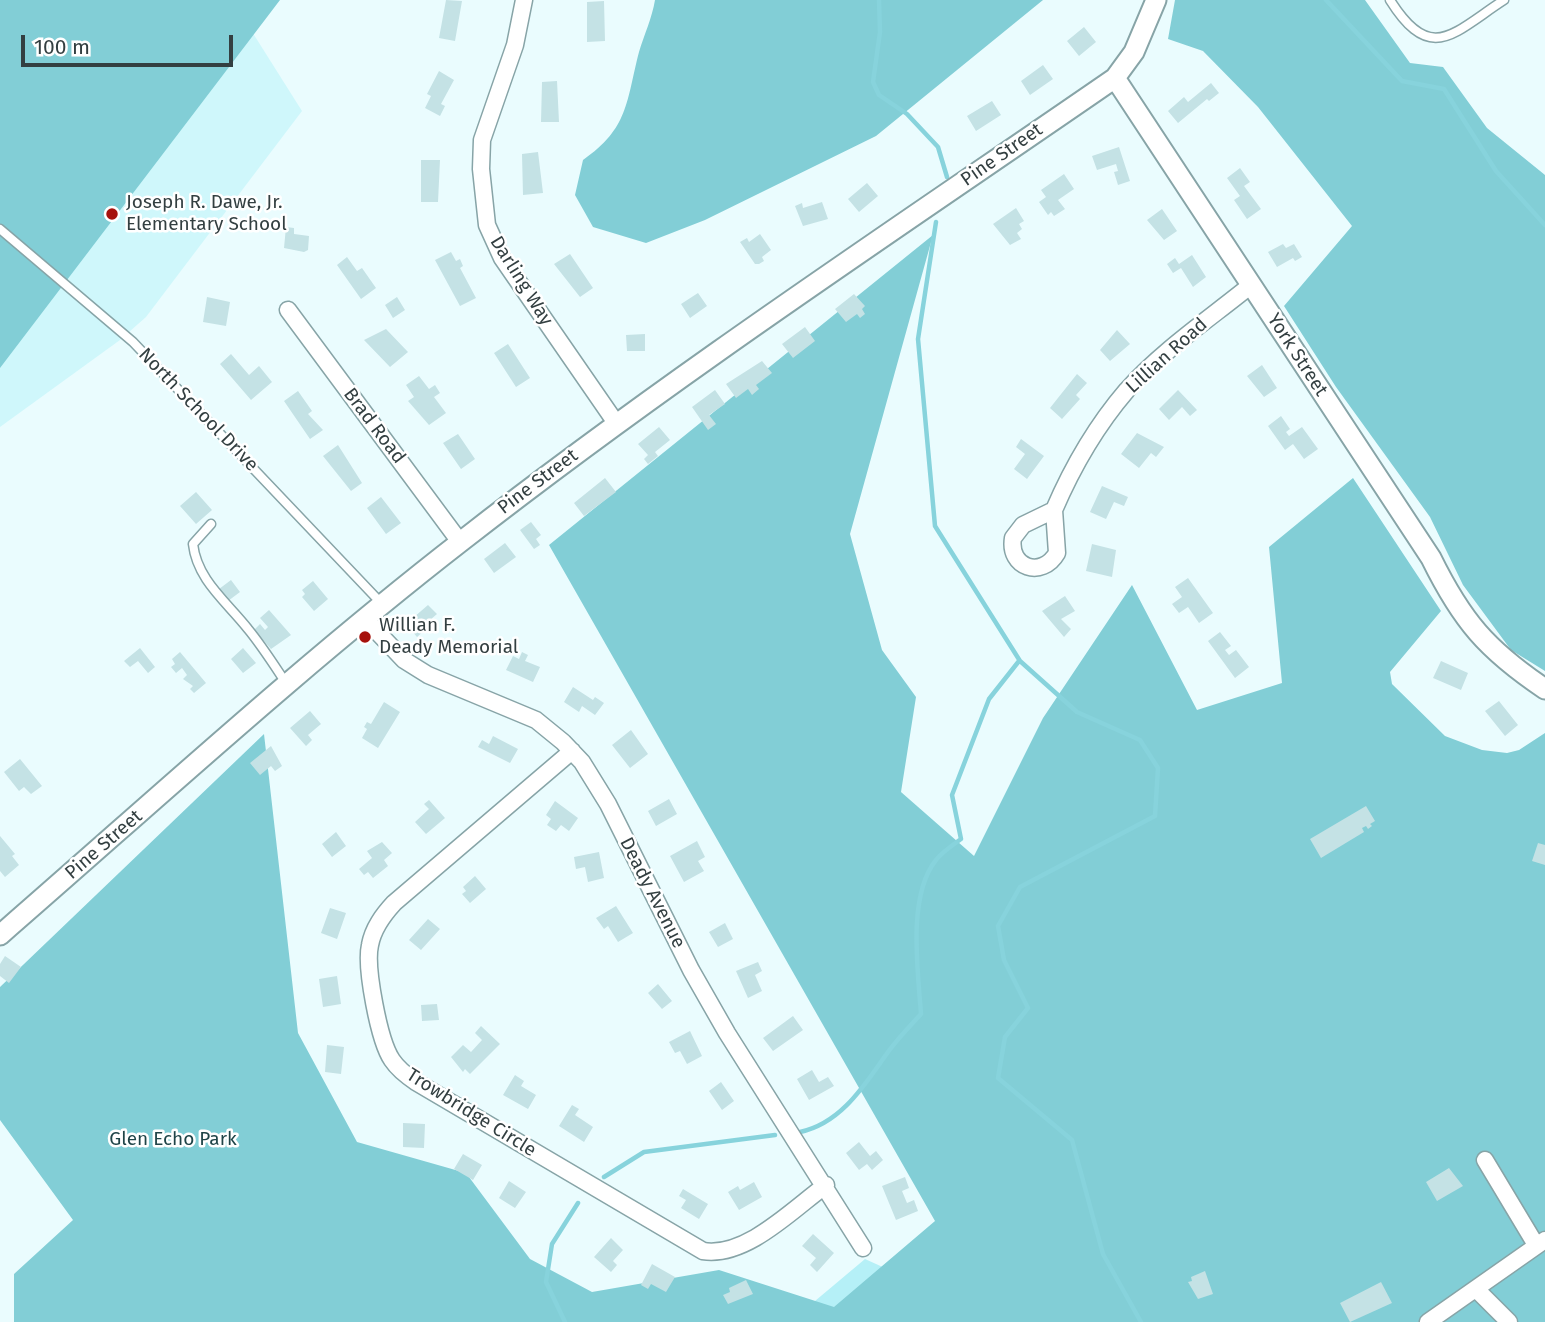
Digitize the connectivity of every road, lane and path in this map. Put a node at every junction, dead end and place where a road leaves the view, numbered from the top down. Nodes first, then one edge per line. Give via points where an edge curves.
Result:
1 (524, 0) edge
2 (1156, 0) edge
3 (1390, 0) edge
4 (1504, 0) edge
5 (1115, 78) junction
6 (0, 229) edge
7 (1251, 285) junction
8 (288, 310) dead end
9 (616, 423) junction
10 (1054, 510) dead end
11 (211, 524) dead end
12 (460, 542) junction
13 (383, 605) junction
14 (365, 619) junction
15 (288, 686) junction
16 (1545, 690) edge
17 (572, 751) junction
18 (0, 935) edge
19 (1485, 1160) dead end
20 (826, 1185) junction
21 (1541, 1243) edge
22 (863, 1248) dead end
23 (1476, 1289) junction
24 (1428, 1322) edge
25 (1509, 1322) edge

1 - 9 street, Darling Way via 515,45 482,140 488,225 502,258
2 - 5 street via 1134,52
3 - 4 lane via 1410,29 1435,39 1451,34
5 - 7 street, York Street
5 - 9 street, Pine Street
6 - 13 lane, North School Drive via 133,342
7 - 10 street, Lillian Road via 1161,357 1128,390 1074,467
7 - 16 street, York Street via 1479,638
8 - 12 street, Brad Road
9 - 12 street, Pine Street
11 - 15 lane via 195,537 196,562
12 - 13 street, Pine Street
13 - 14 street, Pine Street
14 - 15 street, Pine Street
14 - 17 street, Deady Avenue via 417,669 520,711
15 - 18 street, Pine Street
17 - 20 street, Deady Avenue via 604,797 727,1033
17 - 20 street, Trowbridge Circle via 380,919 369,947 369,967 393,1062 416,1082 703,1251 724,1252 744,1244
19 - 21 street
20 - 22 street, Deady Avenue
21 - 23 street
23 - 24 street
23 - 25 street

